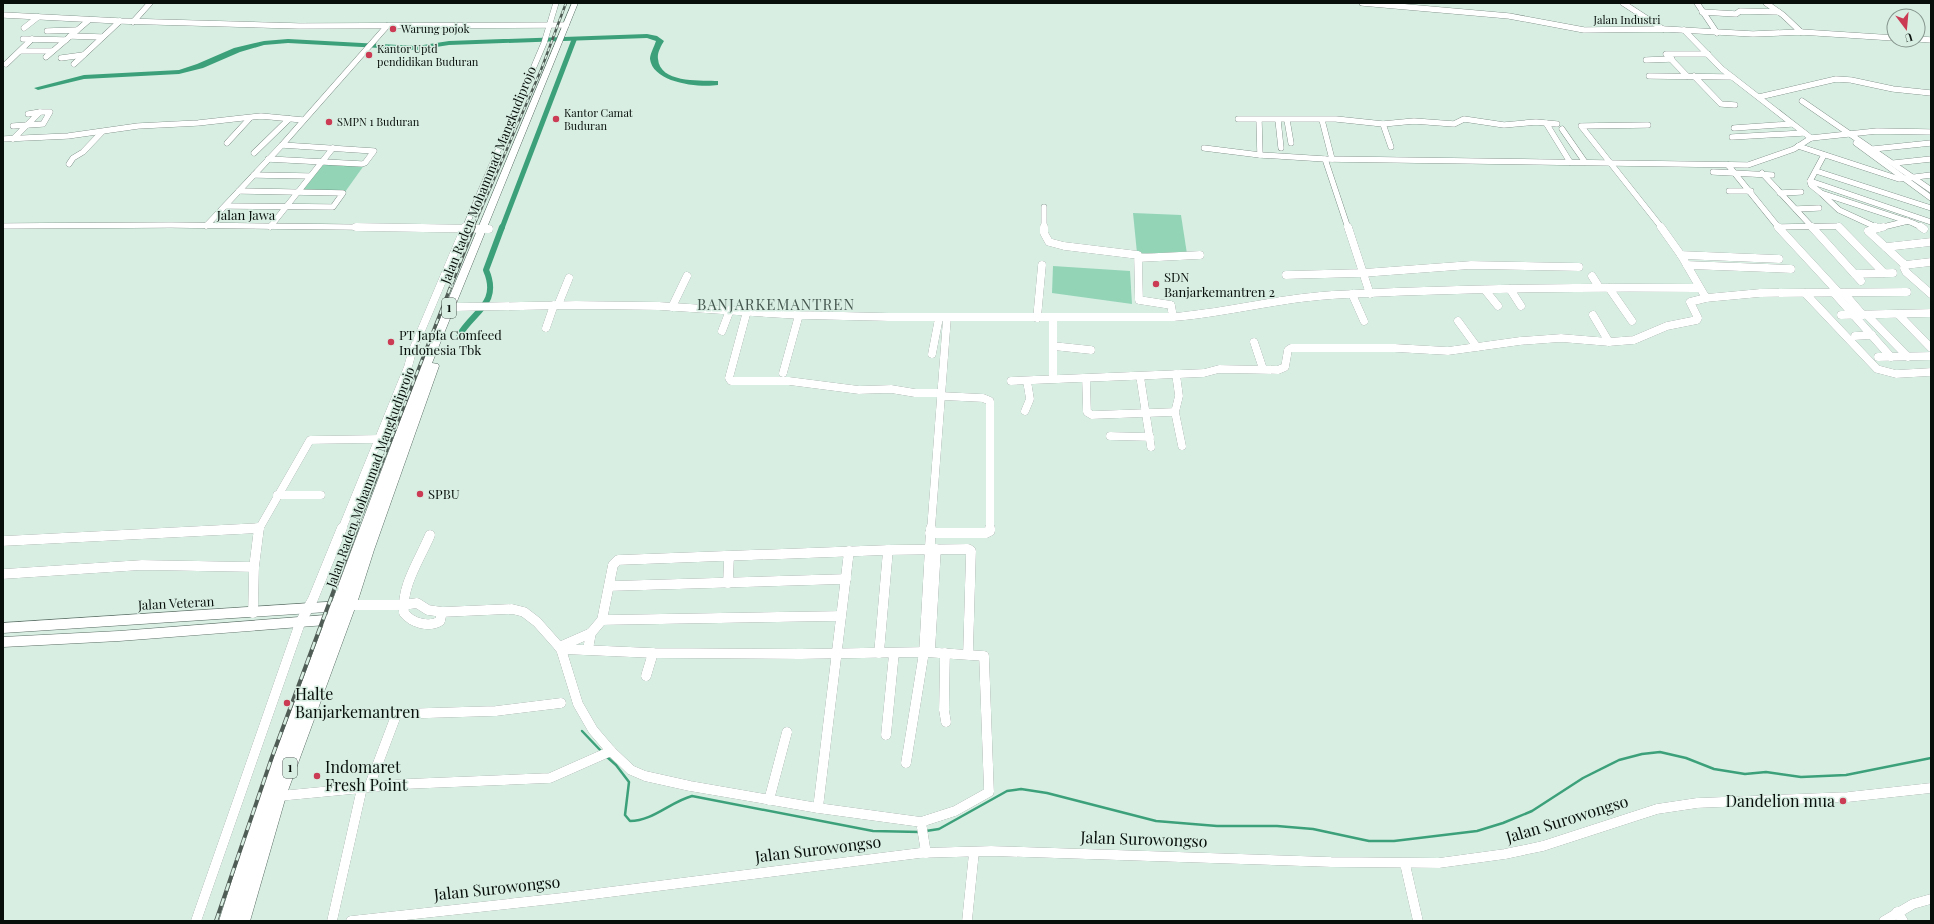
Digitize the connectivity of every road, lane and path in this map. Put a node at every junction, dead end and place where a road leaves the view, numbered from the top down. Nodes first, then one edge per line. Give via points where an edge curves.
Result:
1 (150, 3) edge
2 (556, 3) edge
3 (575, 3) edge
4 (580, 3) edge
5 (1362, 3) edge
6 (1402, 3) edge
7 (1623, 3) edge
8 (1697, 3) edge
9 (1766, 3) edge
10 (1393, 4) edge
11 (1702, 12) junction
12 (1778, 12) junction
13 (3, 15) edge
14 (38, 16) junction
15 (89, 20) junction
16 (120, 21) junction
17 (133, 22) junction
18 (550, 25) junction
19 (566, 25) junction
20 (388, 26) junction
21 (24, 28) dead end
22 (1664, 29) junction
23 (77, 30) junction
24 (1684, 30) junction
25 (46, 31) dead end
26 (1801, 32) junction
27 (1717, 33) junction
28 (102, 37) junction
29 (1886, 37) edge
30 (68, 38) junction
31 (23, 39) dead end
32 (32, 39) junction
33 (562, 40) junction
34 (22, 51) junction
35 (52, 51) junction
36 (1708, 54) junction
37 (83, 55) junction
38 (46, 57) dead end
39 (61, 58) dead end
40 (1672, 59) junction
41 (1646, 60) dead end
42 (6, 64) dead end
43 (74, 64) dead end
44 (1649, 76) dead end
45 (1687, 76) junction
46 (1694, 76) junction
47 (1732, 77) junction
48 (1931, 93) edge
49 (1759, 97) junction
50 (1802, 101) dead end
51 (1735, 105) dead end
52 (40, 112) junction
53 (28, 114) dead end
54 (250, 118) junction
55 (289, 119) junction
56 (1238, 119) dead end
57 (303, 120) junction
58 (1259, 120) junction
59 (1278, 120) junction
60 (1287, 120) junction
61 (1322, 120) junction
62 (43, 124) junction
63 (1383, 124) junction
64 (1546, 124) junction
65 (1557, 124) dead end
66 (1792, 124) junction
67 (28, 125) junction
68 (1648, 125) dead end
69 (13, 126) dead end
70 (1734, 128) dead end
71 (1562, 129) dead end
72 (102, 132) junction
73 (1931, 132) edge
74 (1804, 133) junction
75 (1850, 133) junction
76 (1842, 134) junction
77 (1732, 137) dead end
78 (1811, 138) junction
79 (3, 139) edge
80 (13, 139) junction
81 (32, 139) junction
82 (227, 143) dead end
83 (1291, 143) dead end
84 (1931, 143) edge
85 (282, 145) junction
86 (1391, 147) dead end
87 (1796, 147) junction
88 (332, 148) junction
89 (1204, 148) dead end
90 (1281, 148) dead end
91 (1873, 149) junction
92 (254, 153) dead end
93 (1260, 155) junction
94 (1823, 156) junction
95 (268, 159) junction
96 (1328, 159) junction
97 (1931, 159) edge
98 (321, 162) junction
99 (1570, 162) junction
100 (1585, 162) junction
101 (1610, 162) junction
102 (1894, 163) junction
103 (69, 164) dead end
104 (1728, 165) junction
105 (1816, 170) junction
106 (1713, 172) dead end
107 (1736, 173) junction
108 (1762, 173) junction
109 (254, 175) junction
110 (1772, 175) dead end
111 (1931, 175) edge
112 (309, 176) junction
113 (1905, 179) junction
114 (1810, 181) junction
115 (1912, 181) junction
116 (1931, 189) edge
117 (298, 191) junction
118 (1730, 191) dead end
119 (1751, 191) junction
120 (240, 192) junction
121 (1801, 192) dead end
122 (1780, 193) junction
123 (1820, 193) junction
124 (1931, 198) edge
125 (226, 206) junction
126 (1044, 207) dead end
127 (286, 208) junction
128 (1796, 208) junction
129 (1819, 208) dead end
130 (1931, 208) edge
131 (1908, 221) junction
132 (1931, 222) edge
133 (3, 226) edge
134 (206, 226) junction
135 (1810, 226) junction
136 (270, 227) junction
137 (1778, 227) junction
138 (1879, 228) junction
139 (1928, 228) edge
140 (465, 229) junction
141 (485, 229) junction
142 (1931, 234) edge
143 (1931, 242) edge
144 (1886, 247) junction
145 (1200, 255) dead end
146 (1681, 255) junction
147 (1139, 258) junction
148 (1779, 259) dead end
149 (1931, 262) edge
150 (1042, 265) dead end
151 (1687, 265) junction
152 (1906, 265) junction
153 (1579, 267) dead end
154 (1791, 269) dead end
155 (1363, 273) junction
156 (1884, 273) junction
157 (1893, 273) dead end
158 (1855, 274) junction
159 (1286, 275) dead end
160 (687, 276) dead end
161 (1592, 276) dead end
162 (568, 278) dead end
163 (1861, 281) dead end
164 (1931, 285) edge
165 (1599, 287) junction
166 (1921, 287) junction
167 (1610, 288) junction
168 (1699, 288) junction
169 (1510, 289) junction
170 (1485, 290) junction
171 (1907, 292) dead end
172 (1805, 293) junction
173 (1839, 293) junction
174 (1352, 294) junction
175 (1370, 294) junction
176 (1931, 294) edge
177 (1706, 298) junction
178 (556, 305) junction
179 (1498, 306) dead end
180 (1521, 306) dead end
181 (672, 307) junction
182 (457, 308) junction
183 (730, 310) junction
184 (747, 311) junction
185 (1931, 313) edge
186 (799, 314) junction
187 (1898, 314) junction
188 (1593, 315) dead end
189 (1841, 315) dead end
190 (1854, 315) junction
191 (1865, 315) junction
192 (1173, 317) junction
193 (943, 318) junction
194 (1037, 318) junction
195 (1053, 318) junction
196 (1364, 321) dead end
197 (1458, 321) dead end
198 (1632, 321) dead end
199 (546, 328) dead end
200 (722, 331) dead end
201 (1872, 335) junction
202 (1855, 336) dead end
203 (1254, 342) dead end
204 (1608, 342) junction
205 (1053, 346) junction
206 (1477, 347) junction
207 (1931, 348) edge
208 (1091, 350) dead end
209 (932, 354) dead end
210 (1908, 356) junction
211 (1931, 356) edge
212 (1878, 357) dead end
213 (1891, 357) junction
214 (1263, 369) junction
215 (1931, 372) edge
216 (783, 373) dead end
217 (1176, 374) junction
218 (1140, 376) junction
219 (1086, 378) junction
220 (1053, 379) junction
221 (1011, 382) dead end
222 (1027, 382) junction
223 (941, 394) junction
224 (1025, 411) dead end
225 (1175, 412) junction
226 (1146, 414) junction
227 (1110, 436) dead end
228 (1150, 437) junction
229 (378, 439) junction
230 (1182, 446) dead end
231 (1151, 447) dead end
232 (277, 495) junction
233 (320, 495) dead end
234 (259, 528) junction
235 (930, 533) junction
236 (430, 535) dead end
237 (3, 541) edge
238 (932, 549) junction
239 (888, 550) junction
240 (849, 551) junction
241 (729, 557) junction
242 (254, 567) junction
243 (3, 574) edge
244 (846, 579) junction
245 (728, 583) junction
246 (610, 586) junction
247 (350, 605) junction
248 (337, 606) junction
249 (406, 607) junction
250 (306, 609) junction
251 (253, 612) junction
252 (441, 616) junction
253 (841, 616) junction
254 (130, 619) junction
255 (339, 619) junction
256 (602, 620) junction
257 (300, 623) junction
258 (3, 628) edge
259 (591, 634) junction
260 (120, 636) junction
261 (3, 642) edge
262 (560, 648) junction
263 (588, 649) junction
264 (927, 652) junction
265 (653, 653) junction
266 (879, 653) junction
267 (894, 653) junction
268 (945, 653) junction
269 (837, 654) junction
270 (968, 654) junction
271 (646, 676) dead end
272 (561, 703) dead end
273 (397, 713) junction
274 (362, 715) dead end
275 (946, 722) dead end
276 (787, 732) dead end
277 (886, 735) dead end
278 (607, 753) junction
279 (906, 763) dead end
280 (365, 788) junction
281 (1931, 788) edge
282 (279, 796) junction
283 (769, 800) junction
284 (818, 808) junction
285 (922, 829) junction
286 (974, 852) junction
287 (926, 853) junction
288 (1406, 864) junction
289 (1931, 899) edge
290 (1900, 917) edge
291 (196, 921) edge
292 (227, 921) edge
293 (242, 921) edge
294 (332, 921) edge
295 (351, 921) edge
296 (967, 921) edge
297 (1418, 921) edge
298 (1884, 921) edge

1 - 17 street
2 - 18 street
3 - 19 highway, Jalan Raden Mohammad Mangkudiprojo / 1
4 - 33 highway, Jalan Raden Mohammad Mangkudiprojo / 1
5 - 10 street, Jalan Industri
6 - 10 street
7 - 22 street
8 - 11 street
9 - 12 street
10 - 22 street, Jalan Industri via 1509,16 1584,30
11 - 12 street
11 - 27 street
12 - 26 street
13 - 14 street
14 - 15 street
14 - 21 street
15 - 16 street
15 - 23 street
16 - 17 street
16 - 28 street
17 - 20 street
18 - 19 street
18 - 20 street
18 - 140 street
19 - 33 highway, Jalan Raden Mohammad Mangkudiprojo / 1
20 - 57 street
22 - 24 street, Jalan Industri
23 - 25 street
23 - 30 street
24 - 27 street, Jalan Industri
24 - 36 street
26 - 27 street, Jalan Industri
26 - 29 street, Jalan Industri
28 - 30 street
28 - 37 street
30 - 32 street
30 - 35 street
31 - 32 street
32 - 34 street
33 - 141 highway, Jalan Raden Mohammad Mangkudiprojo / 1
34 - 35 street
34 - 42 street
35 - 38 street
36 - 40 street via 1666,54
36 - 47 street
37 - 39 street
37 - 43 street
40 - 41 street
40 - 45 street
44 - 45 street
45 - 46 street
46 - 47 street
46 - 51 street via 1721,104
47 - 49 street
48 - 49 street via 1836,79
49 - 66 street
50 - 75 street
52 - 53 street
52 - 62 street via 50,112
52 - 67 street
54 - 55 street via 266,116
54 - 72 street via 138,126
54 - 82 street
55 - 57 street
55 - 92 street
56 - 58 street
57 - 85 street
58 - 59 street
58 - 93 street
59 - 60 street
59 - 90 street
60 - 61 street
60 - 83 street
61 - 63 street
61 - 96 street
62 - 67 street
62 - 81 street
63 - 64 street via 1414,121 1454,124 1464,118 1504,125 1536,122
63 - 86 street
64 - 65 street
64 - 99 street
66 - 70 street
66 - 74 street
67 - 69 street
67 - 80 street
68 - 101 street via 1581,126
71 - 100 street
72 - 81 street
72 - 103 street
73 - 75 street
74 - 77 street
74 - 78 street
75 - 76 street
75 - 91 street
76 - 78 street
76 - 113 street
78 - 87 street
79 - 80 street
80 - 81 street
84 - 91 street
85 - 88 street
85 - 95 street
87 - 94 street
87 - 104 street via 1752,165
88 - 98 street
88 - 98 street via 374,151 362,164
89 - 93 street
91 - 102 street
93 - 96 street
94 - 105 street
94 - 113 street
94 - 115 street via 1894,181
95 - 98 street
95 - 109 street
96 - 99 street
96 - 155 street
97 - 102 street
98 - 112 street
99 - 100 street
100 - 101 street
101 - 104 street
101 - 146 street
102 - 115 street
104 - 107 street
105 - 114 street
105 - 130 street
106 - 107 street
107 - 108 street
107 - 119 street
108 - 110 street
108 - 122 street
109 - 112 street
109 - 120 street
111 - 115 street
112 - 117 street
113 - 115 street
114 - 123 street
114 - 132 street
115 - 116 street via 1921,182
115 - 124 street
117 - 120 street
117 - 127 street
117 - 127 street via 343,193 332,207
118 - 119 street
119 - 137 street
120 - 125 street
121 - 122 street
122 - 128 street
123 - 131 street
123 - 138 street via 1842,214
125 - 127 street
125 - 134 street
126 - 147 street via 1044,233 1049,242 1136,254
127 - 136 street
128 - 129 street
128 - 135 street
131 - 138 street
131 - 139 street
133 - 134 street, Jalan Jawa
134 - 136 street, Jalan Jawa
135 - 137 street
135 - 156 street via 1838,226
135 - 158 street
136 - 140 street, Jalan Jawa
137 - 173 street
138 - 144 street via 1868,231
139 - 142 street
140 - 141 street, Jalan Jawa
140 - 229 street
141 - 182 highway, Jalan Raden Mohammad Mangkudiprojo / 1
141 - 248 highway, Jalan Raden Mohammad Mangkudiprojo / 1 via 428,360
143 - 144 street
144 - 152 street
145 - 147 street
146 - 148 street
146 - 151 street
147 - 192 street via 1139,300 1171,305
149 - 152 street
150 - 194 street
151 - 154 street
151 - 168 street
152 - 166 street via 1906,272
153 - 155 street via 1471,264
155 - 159 street
155 - 175 street
156 - 157 street
156 - 158 street
158 - 163 street
160 - 181 street
161 - 165 street
162 - 178 street
164 - 166 street
165 - 167 street
165 - 169 street
166 - 176 street
167 - 168 street
167 - 198 street
168 - 177 street
169 - 170 street
169 - 180 street
170 - 175 street
170 - 179 street
171 - 173 street
172 - 173 street
172 - 177 street via 1760,293
172 - 215 street via 1877,369 1896,374
173 - 190 street
173 - 191 street
174 - 175 street
174 - 192 street via 1296,298
174 - 196 street
177 - 204 street via 1690,302 1697,320 1662,328 1634,340
178 - 181 street
178 - 182 street
178 - 199 street
181 - 183 street
182 - 247 highway, Jalan Raden Mohammad Mangkudiprojo / 1 via 430,376
183 - 184 street
183 - 200 street
184 - 186 street
184 - 223 street via 729,378 731,381 789,381 858,390 891,389
185 - 187 street
186 - 193 street
186 - 216 street
187 - 191 street
187 - 207 street
188 - 204 street
189 - 190 street
190 - 191 street
190 - 201 street
191 - 210 street
192 - 195 street
193 - 194 street
193 - 209 street
193 - 223 street
194 - 195 street
195 - 205 street
197 - 206 street
201 - 202 street
201 - 213 street
203 - 214 street
204 - 206 street via 1560,338
205 - 208 street
205 - 220 street
206 - 214 street via 1435,352 1395,348 1291,348 1288,350 1284,367 1278,370
210 - 211 street
210 - 213 street
212 - 213 street
214 - 217 street via 1219,369 1204,373
217 - 218 street
217 - 225 street via 1179,396
218 - 219 street
218 - 226 street
219 - 220 street
219 - 226 street via 1089,413
220 - 222 street
221 - 222 street
222 - 224 street via 1030,399
223 - 235 street
223 - 235 street via 990,401 990,529 986,533
225 - 226 street
225 - 230 street
226 - 228 street
227 - 228 street
228 - 231 street
229 - 232 street via 310,440
229 - 250 street via 313,599
232 - 233 street
232 - 234 street
234 - 237 street
234 - 242 street
235 - 238 street
236 - 249 street via 409,581
238 - 239 street
238 - 264 street
238 - 270 street via 971,551
239 - 240 street
239 - 266 street
240 - 241 street
240 - 244 street
241 - 245 street
241 - 246 street via 618,560 613,565
242 - 243 street via 142,565
242 - 251 street
244 - 245 street
244 - 253 street
245 - 246 street
246 - 256 street
247 - 248 main road, Jalan Veteran
247 - 249 street
247 - 255 highway, 1
248 - 250 main road, Jalan Veteran
248 - 255 highway, 1
249 - 252 street via 417,603
249 - 252 street via 408,618 416,622 434,624
250 - 251 main road, Jalan Veteran
250 - 257 street
251 - 254 main road, Jalan Veteran
252 - 262 street via 512,609 524,612 537,622
253 - 256 street
253 - 269 street
254 - 258 main road, Jalan Veteran
254 - 260 main road
255 - 257 main road
255 - 282 highway, 1
255 - 292 highway, 1 via 265,799
256 - 259 street
257 - 260 main road
257 - 291 street
259 - 262 street
259 - 263 street
260 - 261 main road
262 - 263 street
262 - 278 street via 578,704
263 - 265 street
264 - 267 street
264 - 268 street
264 - 279 street
265 - 269 street
265 - 271 street
266 - 267 street
266 - 269 street
267 - 277 street
268 - 270 street
268 - 275 street
269 - 284 street
270 - 285 street via 981,655 985,658 989,792
272 - 273 street via 496,710
273 - 274 street
273 - 280 street
276 - 283 street
278 - 280 street via 550,778
278 - 283 street via 631,770 645,776
280 - 282 street
280 - 294 street
281 - 288 street, Jalan Surowongso via 1848,797 1735,801 1664,808 1566,839 1505,854 1439,863
282 - 293 highway, 1
283 - 284 street
284 - 285 street
285 - 287 street
286 - 287 street, Jalan Surowongso
286 - 288 street, Jalan Surowongso
286 - 296 street
287 - 295 street, Jalan Surowongso
288 - 297 street
289 - 290 street
290 - 298 street

